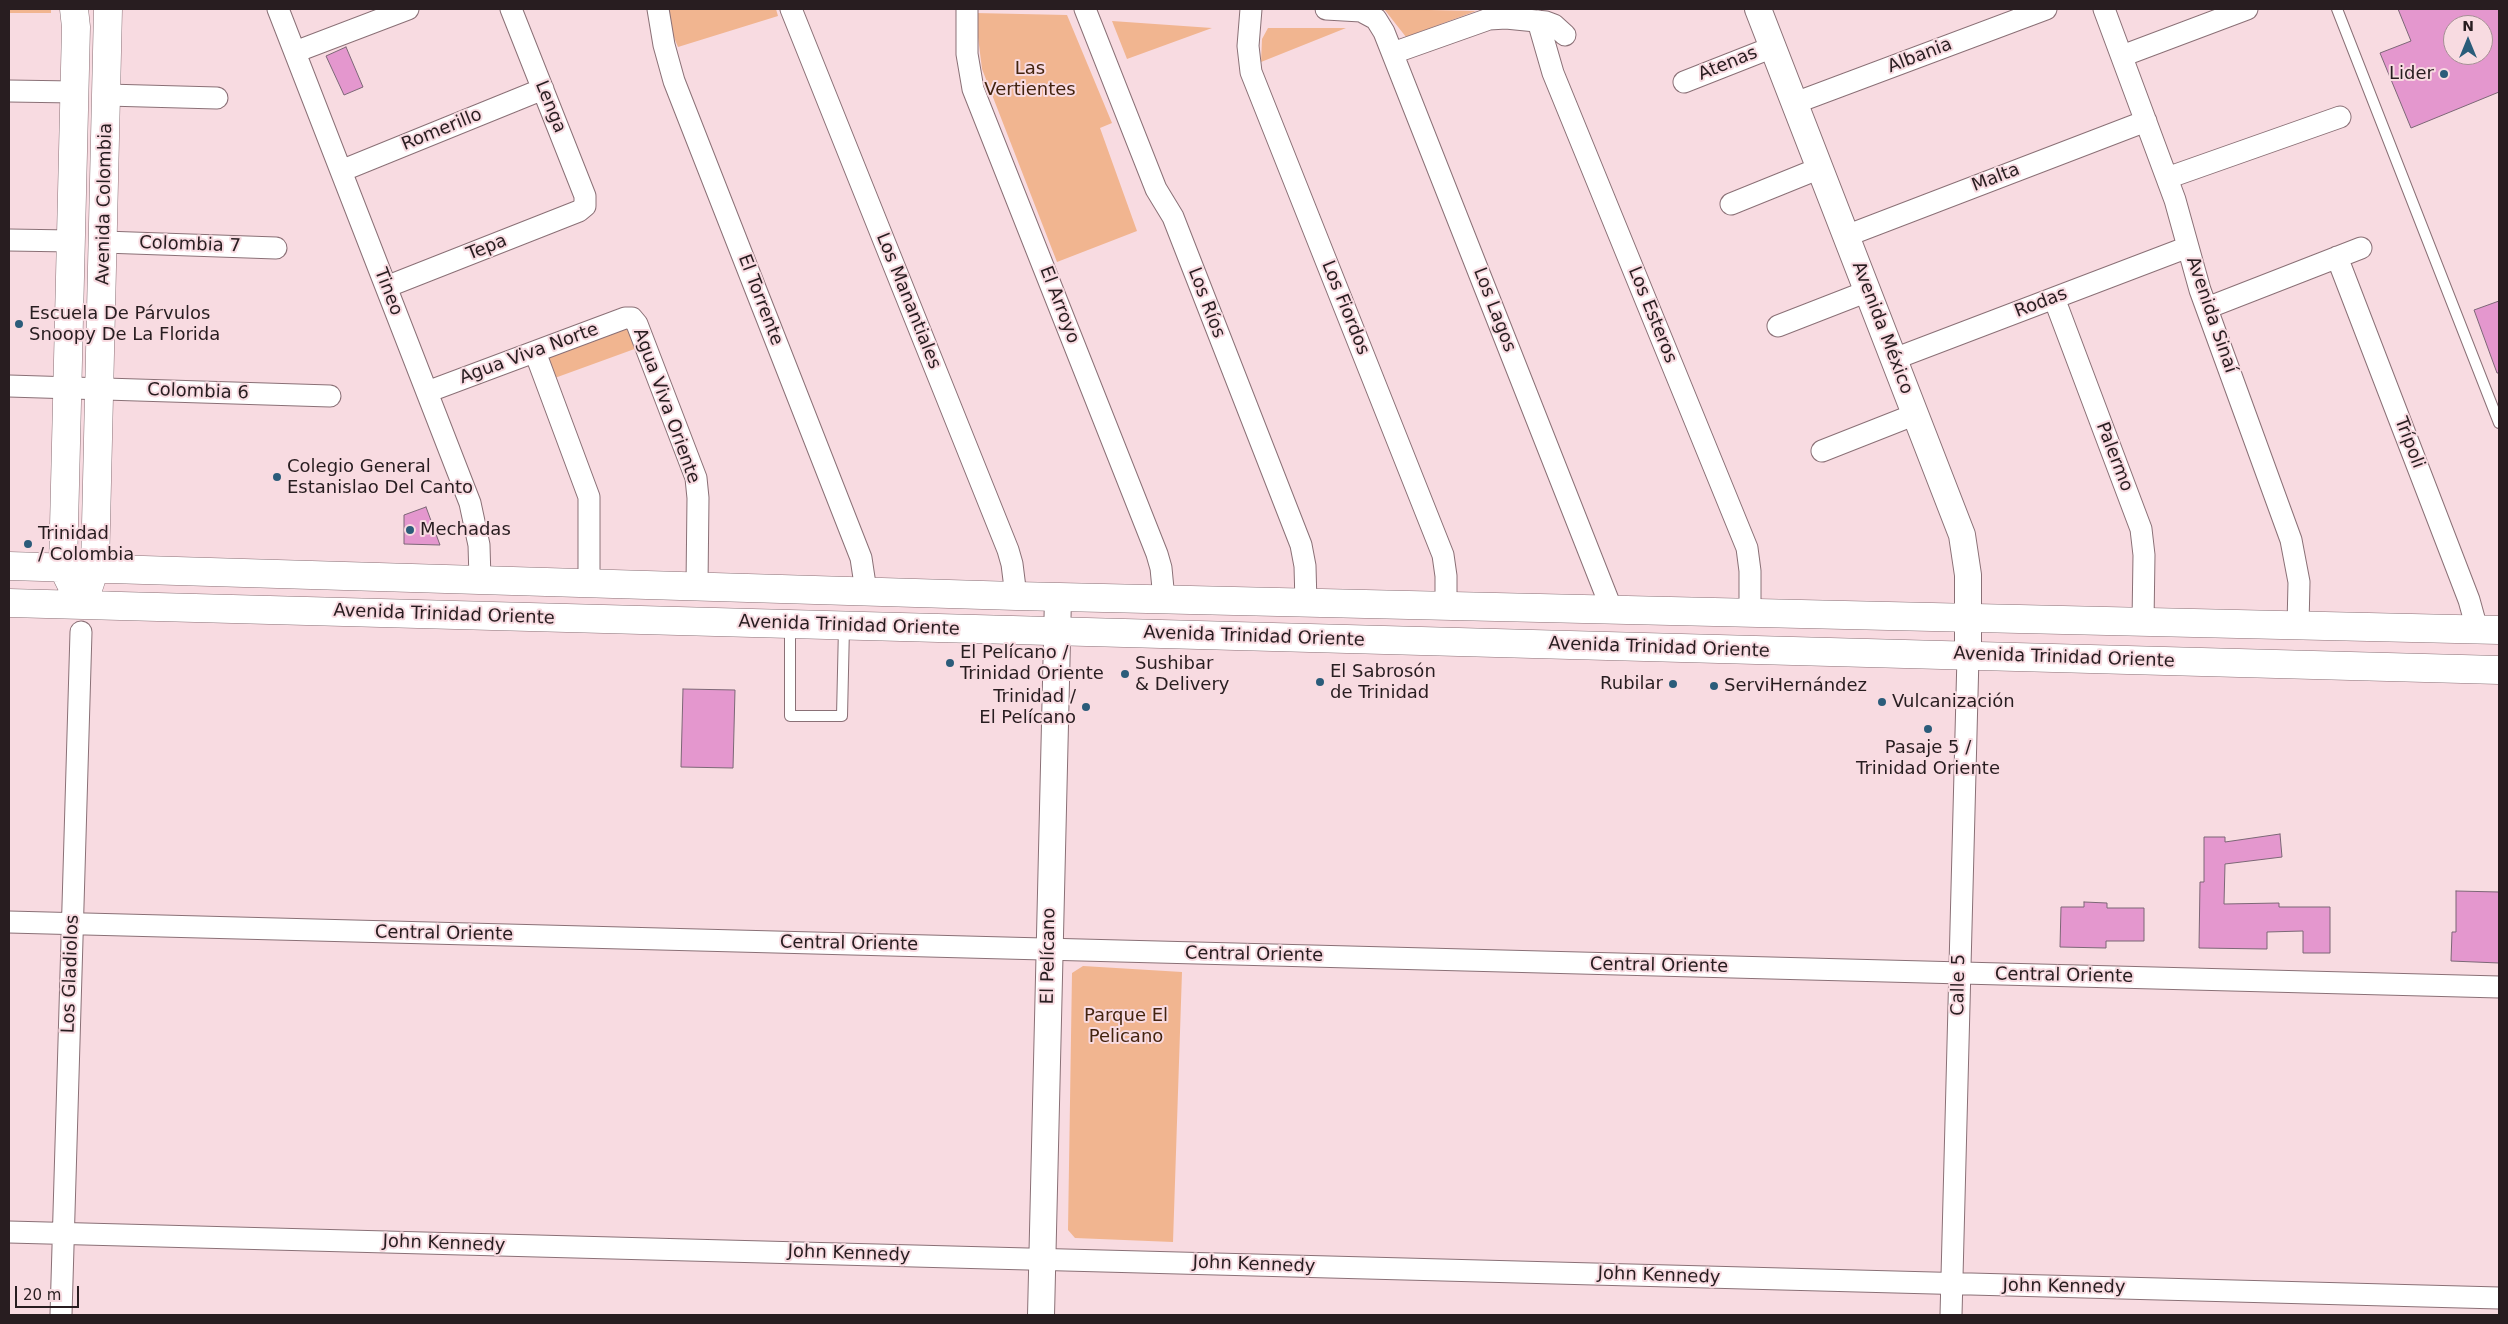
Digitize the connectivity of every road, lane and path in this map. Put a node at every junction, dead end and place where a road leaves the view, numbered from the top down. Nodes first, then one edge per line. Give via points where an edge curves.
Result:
1 (74, 9) edge
2 (108, 9) edge
3 (278, 9) edge
4 (408, 9) edge
5 (511, 9) edge
6 (658, 9) edge
7 (791, 9) edge
8 (967, 9) edge
9 (1085, 9) edge
10 (1251, 9) edge
11 (1326, 9) edge
12 (1758, 9) edge
13 (2046, 9) edge
14 (2104, 9) edge
15 (2247, 9) edge
16 (2337, 9) edge
17 (1538, 21) junction
18 (1565, 35) dead end
19 (1772, 46) junction
20 (295, 52) junction
21 (1393, 53) junction
22 (2122, 56) junction
23 (1684, 82) dead end
24 (543, 88) junction
25 (9, 90) edge
26 (74, 92) junction
27 (107, 95) junction
28 (217, 98) dead end
29 (1795, 103) junction
30 (2340, 116) dead end
31 (2146, 121) junction
32 (1820, 168) junction
33 (341, 171) junction
34 (2167, 178) junction
35 (1732, 204) dead end
36 (585, 206) joint
37 (1846, 236) junction
38 (9, 240) edge
39 (71, 241) junction
40 (104, 242) junction
41 (2188, 247) junction
42 (276, 248) dead end
43 (2361, 248) dead end
44 (2337, 257) junction
45 (386, 288) junction
46 (1868, 291) junction
47 (2054, 298) junction
48 (2207, 308) junction
49 (632, 318) joint
50 (1778, 326) dead end
51 (534, 352) junction
52 (1894, 359) junction
53 (9, 386) edge
54 (67, 389) junction
55 (100, 390) junction
56 (427, 392) junction
57 (330, 396) dead end
58 (1916, 414) junction
59 (2499, 423) edge
60 (1822, 451) dead end
61 (9, 566) edge
62 (63, 568) junction
63 (95, 568) junction
64 (480, 579) junction
65 (589, 582) junction
66 (697, 586) junction
67 (866, 591) junction
68 (1016, 596) junction
69 (1058, 597) junction
70 (1164, 599) junction
71 (9, 603) edge
72 (1306, 603) junction
73 (82, 605) junction
74 (1446, 606) junction
75 (1612, 610) junction
76 (1750, 613) junction
77 (1968, 618) junction
78 (2143, 622) junction
79 (790, 624) junction
80 (2298, 625) junction
81 (844, 626) junction
82 (2488, 630) edge
83 (82, 632) dead end
84 (1057, 632) junction
85 (1968, 656) junction
86 (2499, 670) edge
87 (9, 922) edge
88 (72, 924) junction
89 (1050, 950) junction
90 (1959, 974) junction
91 (2499, 988) edge
92 (9, 1232) edge
93 (63, 1233) junction
94 (1042, 1260) junction
95 (1951, 1284) junction
96 (2499, 1298) edge
97 (60, 1315) edge
98 (1041, 1315) edge
99 (1951, 1315) edge

1 - 26 main road, Avenida Colombia
2 - 27 main road, Avenida Colombia
3 - 20 street, Tineo
4 - 20 street
5 - 24 street, Lenga
6 - 67 street, El Torrente via 674,81 861,558
7 - 68 street, Los Manantiales via 1008,550
8 - 70 street, El Arroyo via 967,54 974,88 1157,554
9 - 72 street, Los Ríos via 1156,189 1173,217 1301,545
10 - 74 street, Los Fiordos via 1248,46 1252,72 1443,555
11 - 21 street, Los Lagos via 1361,11 1370,15 1381,25
12 - 19 street, Avenida México
13 - 29 street, Albania
14 - 22 street, Avenida Sinaí
15 - 22 street
16 - 59 lane
17 - 18 street via 1554,25
17 - 21 street via 1489,19
17 - 76 street, Los Esteros via 1553,73 1747,548
19 - 23 street, Atenas
19 - 29 street, Avenida México
20 - 33 street, Tineo
21 - 75 street, Los Lagos
22 - 31 street, Avenida Sinaí
24 - 33 street, Romerillo
24 - 36 street, Lenga via 585,196
25 - 26 street
26 - 39 main road, Avenida Colombia
27 - 28 street
27 - 40 main road, Avenida Colombia
29 - 32 street, Avenida México
30 - 34 street
31 - 34 street, Avenida Sinaí
31 - 37 street, Malta
32 - 35 street
32 - 37 street, Avenida México
33 - 45 street, Tineo
34 - 41 street, Avenida Sinaí
36 - 45 street, Tepa via 578,212
37 - 46 street, Avenida México
38 - 39 street
39 - 54 main road, Avenida Colombia
40 - 42 street, Colombia 7
40 - 55 main road, Avenida Colombia
41 - 47 street, Rodas
41 - 48 street, Avenida Sinaí
43 - 44 street
44 - 48 street
44 - 82 street, Trípoli via 2469,600
45 - 56 street, Tineo
46 - 50 street
46 - 52 street, Avenida México
47 - 52 street, Rodas
47 - 78 street, Palermo via 2140,529 2144,555
48 - 80 street, Avenida Sinaí via 2291,540 2299,582
49 - 51 street, Agua Viva Norte via 624,318
49 - 66 street, Agua Viva Oriente via 696,478
51 - 56 street, Agua Viva Norte
51 - 65 street via 589,497
52 - 58 street, Avenida México
53 - 54 street, Colombia 6
54 - 55 street, Colombia 6
54 - 62 main road, Avenida Colombia
55 - 57 street, Colombia 6
55 - 63 main road, Avenida Colombia
56 - 64 street, Tineo via 474,516
58 - 60 street
58 - 77 street, Avenida México via 1962,535 1968,568
61 - 62 main road, Avenida Trinidad Oriente
62 - 63 main road, Avenida Trinidad Oriente
62 - 73 main road, Avenida Colombia
63 - 64 main road, Avenida Trinidad Oriente
63 - 73 main road, Avenida Colombia
64 - 65 main road, Avenida Trinidad Oriente
65 - 66 main road, Avenida Trinidad Oriente
66 - 67 main road, Avenida Trinidad Oriente
67 - 68 main road, Avenida Trinidad Oriente
68 - 69 main road, Avenida Trinidad Oriente
69 - 70 main road, Avenida Trinidad Oriente
69 - 84 street, El Pelícano
70 - 72 main road, Avenida Trinidad Oriente
71 - 73 main road, Avenida Trinidad Oriente
72 - 74 main road, Avenida Trinidad Oriente
73 - 79 main road, Avenida Trinidad Oriente
74 - 75 main road, Avenida Trinidad Oriente
75 - 76 main road, Avenida Trinidad Oriente
76 - 77 main road, Avenida Trinidad Oriente
77 - 78 main road, Avenida Trinidad Oriente
77 - 85 street, Avenida México
78 - 80 main road, Avenida Trinidad Oriente
79 - 81 main road, Avenida Trinidad Oriente
79 - 81 lane via 790,716 842,716
80 - 82 main road, Avenida Trinidad Oriente
81 - 84 main road, Avenida Trinidad Oriente
83 - 88 street, Los Gladiolos
84 - 85 main road, Avenida Trinidad Oriente
84 - 89 street, El Pelícano
85 - 86 main road, Avenida Trinidad Oriente
85 - 90 street, Calle 5
87 - 88 street, Central Oriente
88 - 89 street, Central Oriente
88 - 93 street, Los Gladiolos
89 - 90 street, Central Oriente
89 - 94 street, El Pelícano
90 - 91 street, Central Oriente
90 - 95 street, Calle 5
92 - 93 street, John Kennedy
93 - 94 street, John Kennedy
93 - 97 street, Los Gladiolos
94 - 95 street, John Kennedy
94 - 98 street, El Pelícano
95 - 96 street, John Kennedy
95 - 99 street, Calle 5

